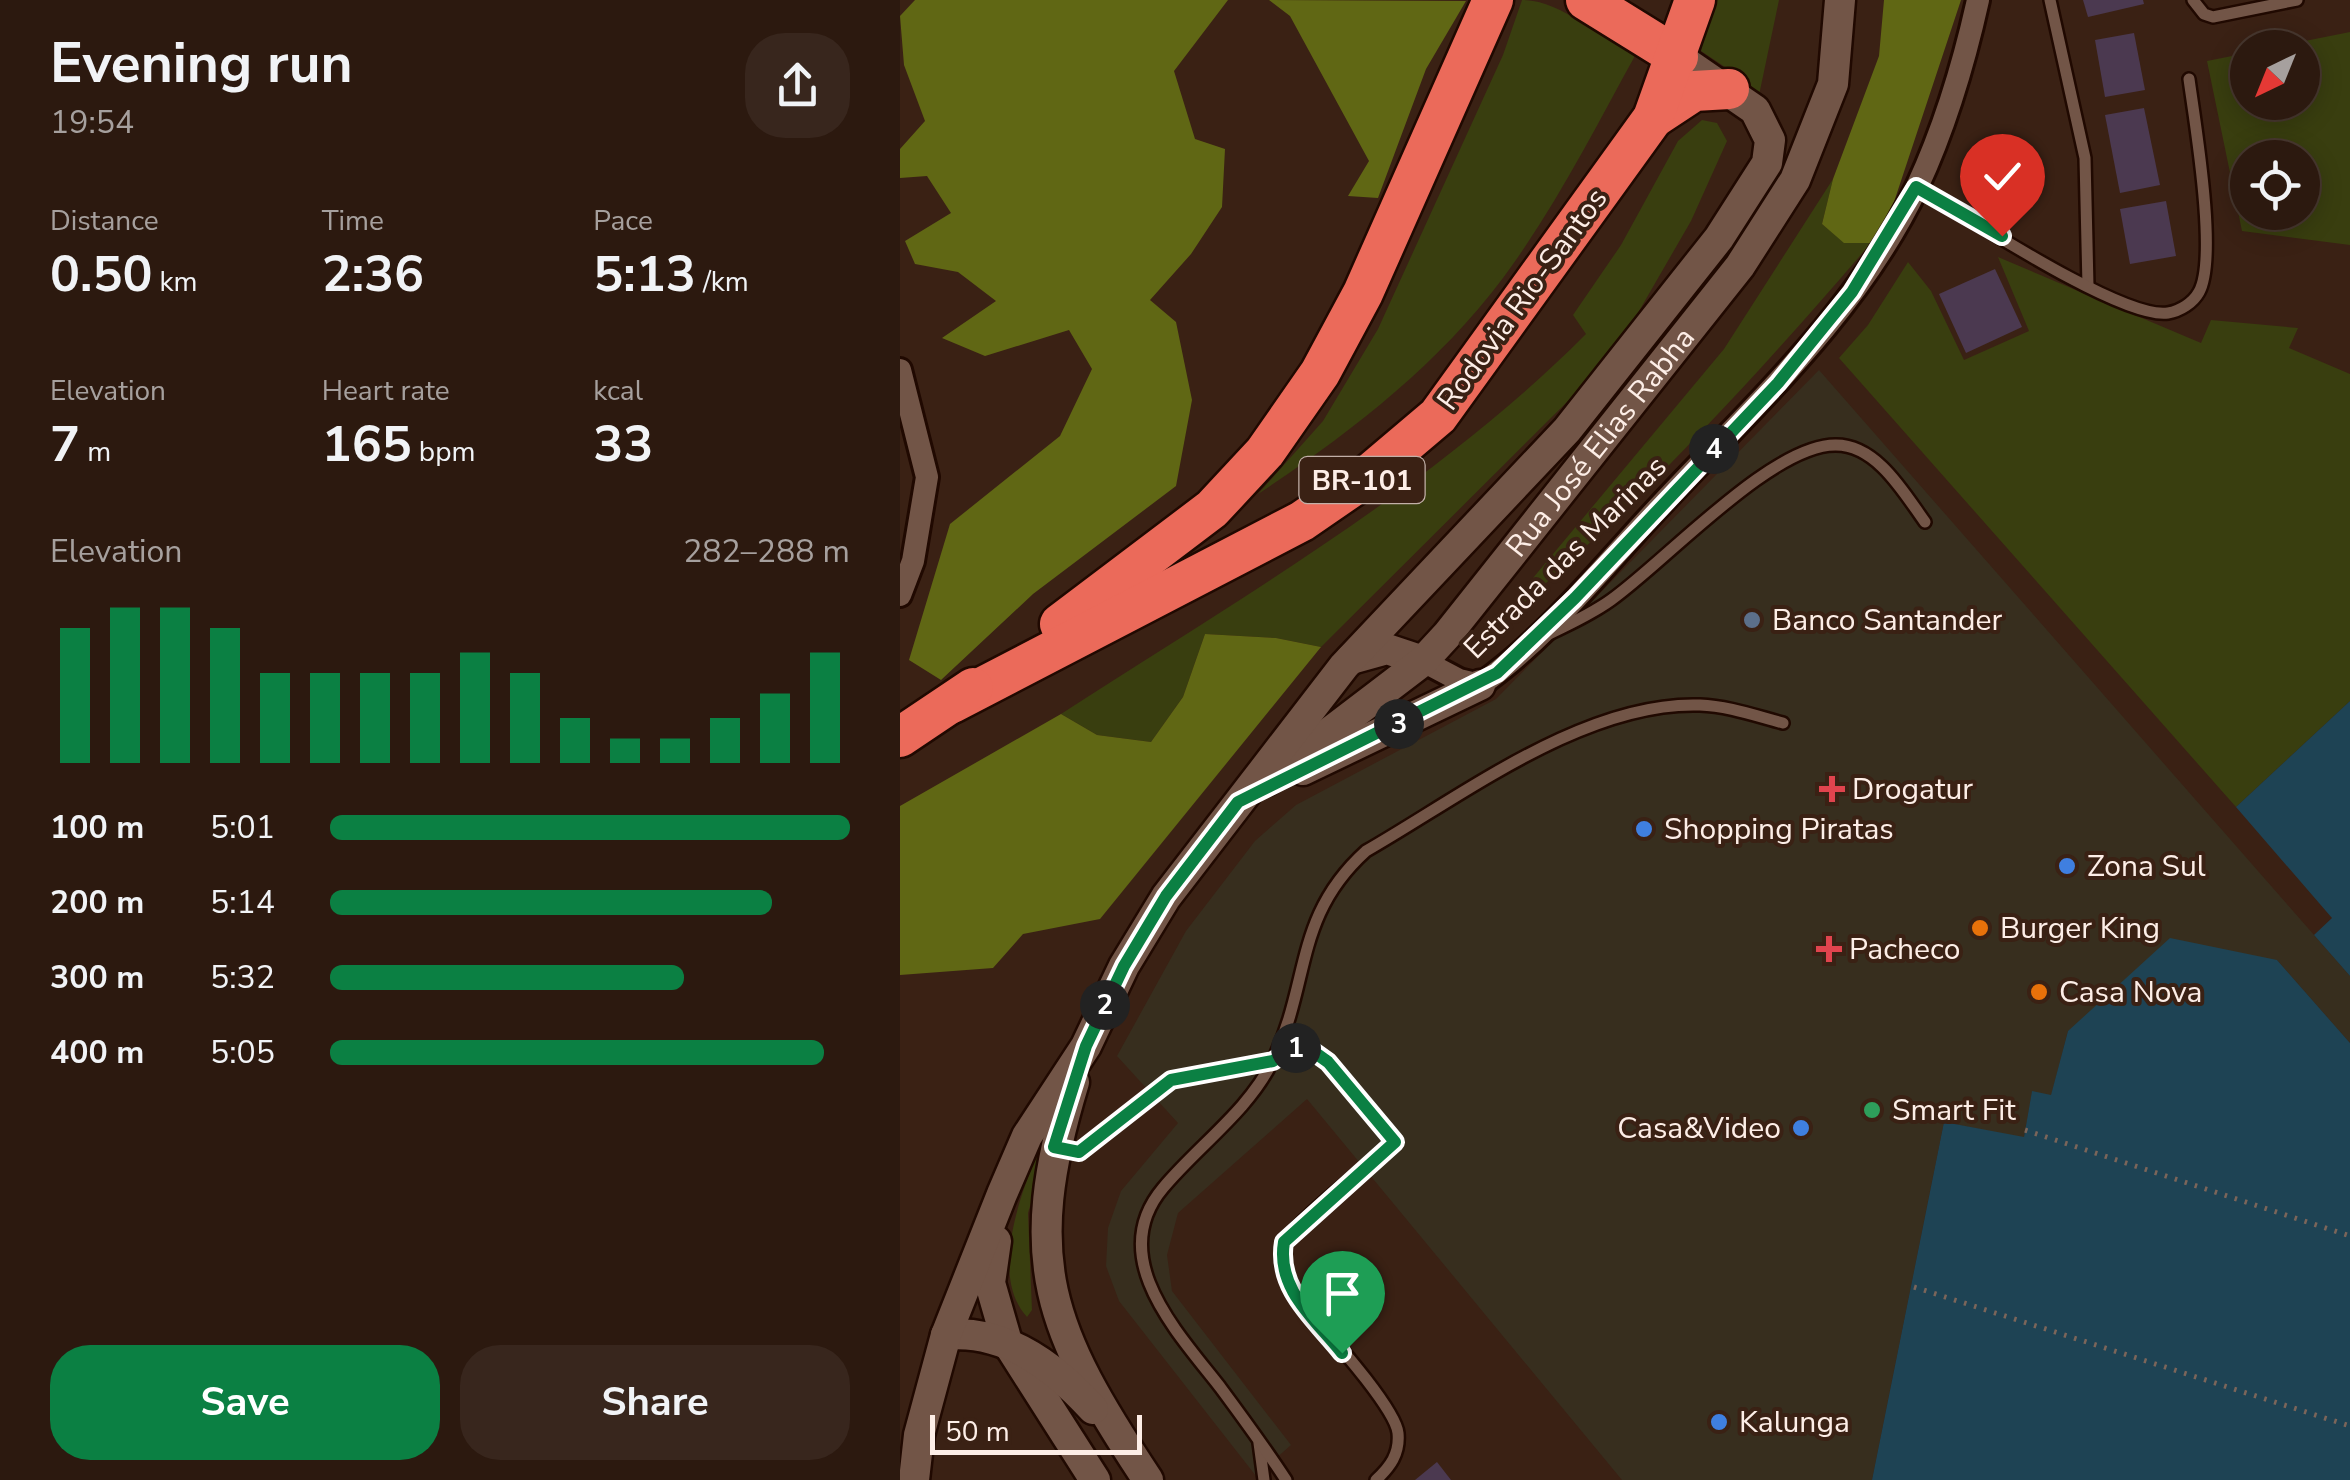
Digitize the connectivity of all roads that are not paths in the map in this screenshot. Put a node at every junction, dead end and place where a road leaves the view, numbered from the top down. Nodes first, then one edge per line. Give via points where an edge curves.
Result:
1 (1492, 0) edge
2 (1586, 0) edge
3 (1696, 0) edge
4 (1840, 0) edge
5 (1978, 0) edge
6 (2050, 0) edge
7 (2193, 0) edge
8 (2297, 0) edge
9 (1678, 57) junction
10 (2189, 80) dead end
11 (1728, 89) junction
12 (1654, 118) junction
13 (1916, 187) junction
14 (2088, 286) junction
15 (900, 370) edge
16 (1925, 522) dead end
17 (900, 596) edge
18 (1447, 635) junction
19 (1525, 646) junction
20 (1352, 659) junction
21 (1423, 661) junction
22 (1470, 683) junction
23 (952, 704) junction
24 (1782, 723) dead end
25 (900, 737) edge
26 (1238, 802) junction
27 (1086, 1046) junction
28 (1273, 1061) junction
29 (1002, 1194) junction
30 (946, 1335) junction
31 (1007, 1342) junction
32 (1258, 1438) junction
33 (1126, 1447) junction
34 (914, 1480) edge
35 (1095, 1480) edge
36 (1148, 1480) edge
37 (1264, 1480) edge
38 (1286, 1480) edge
39 (1376, 1480) edge

1 - 23 highway, Rodovia Rio-Santos / BR-101 via 1363,293 1266,452 1196,522
2 - 9 highway
3 - 9 highway, BR-101
4 - 18 main road, Rua José Elias Rabha via 1833,84 1795,180 1740,266
5 - 13 street, Estrada das Marinas via 1964,64
6 - 14 lane via 2085,158
7 - 8 lane via 2213,17
9 - 11 main road, Rua José Elias Rabha
9 - 12 highway, Rodovia Rio-Santos / BR-101
10 - 14 lane via 2207,261 2200,291 2188,305 2160,313
11 - 12 highway via 1694,91
11 - 20 main road, Rua José Elias Rabha via 1755,110 1770,140 1766,163 1718,238 1567,430
12 - 23 highway, Rodovia Rio-Santos / BR-101 via 1438,416 1366,478 1302,521
13 - 14 lane
13 - 19 street, Estrada das Marinas via 1852,292 1778,383
15 - 17 street via 927,477
16 - 19 lane via 1890,474 1866,454 1838,444 1807,450 1726,505 1610,600
18 - 21 main road, Rua José Elias Rabha
18 - 22 main road via 1449,662
19 - 22 street, Estrada das Marinas
20 - 21 main road via 1387,650
20 - 26 main road, Rua José Elias Rabha
21 - 22 street
21 - 26 main road, Rua José Elias Rabha
22 - 26 main road
23 - 25 highway, Rodovia Rio-Santos / BR-101
24 - 28 lane via 1699,704 1620,718 1543,747 1366,851 1323,901
26 - 27 main road, Rua José Elias Rabha via 1166,896
27 - 29 main road, Rua José Elias Rabha via 1028,1136
27 - 33 main road via 1054,1147 1044,1222 1047,1279 1067,1342
28 - 32 lane via 1257,1088 1159,1192 1140,1245 1146,1277 1168,1321
28 - 39 lane via 1307,1047 1328,1062 1395,1142 1284,1242 1280,1266 1291,1290 1394,1416 1397,1452
29 - 30 main road, Rua José Elias Rabha
29 - 31 main road via 990,1284
30 - 31 main road via 978,1333
30 - 34 main road, Rua José Elias Rabha
31 - 33 main road via 1075,1389
31 - 35 main road
32 - 37 lane
32 - 38 lane
33 - 36 main road

